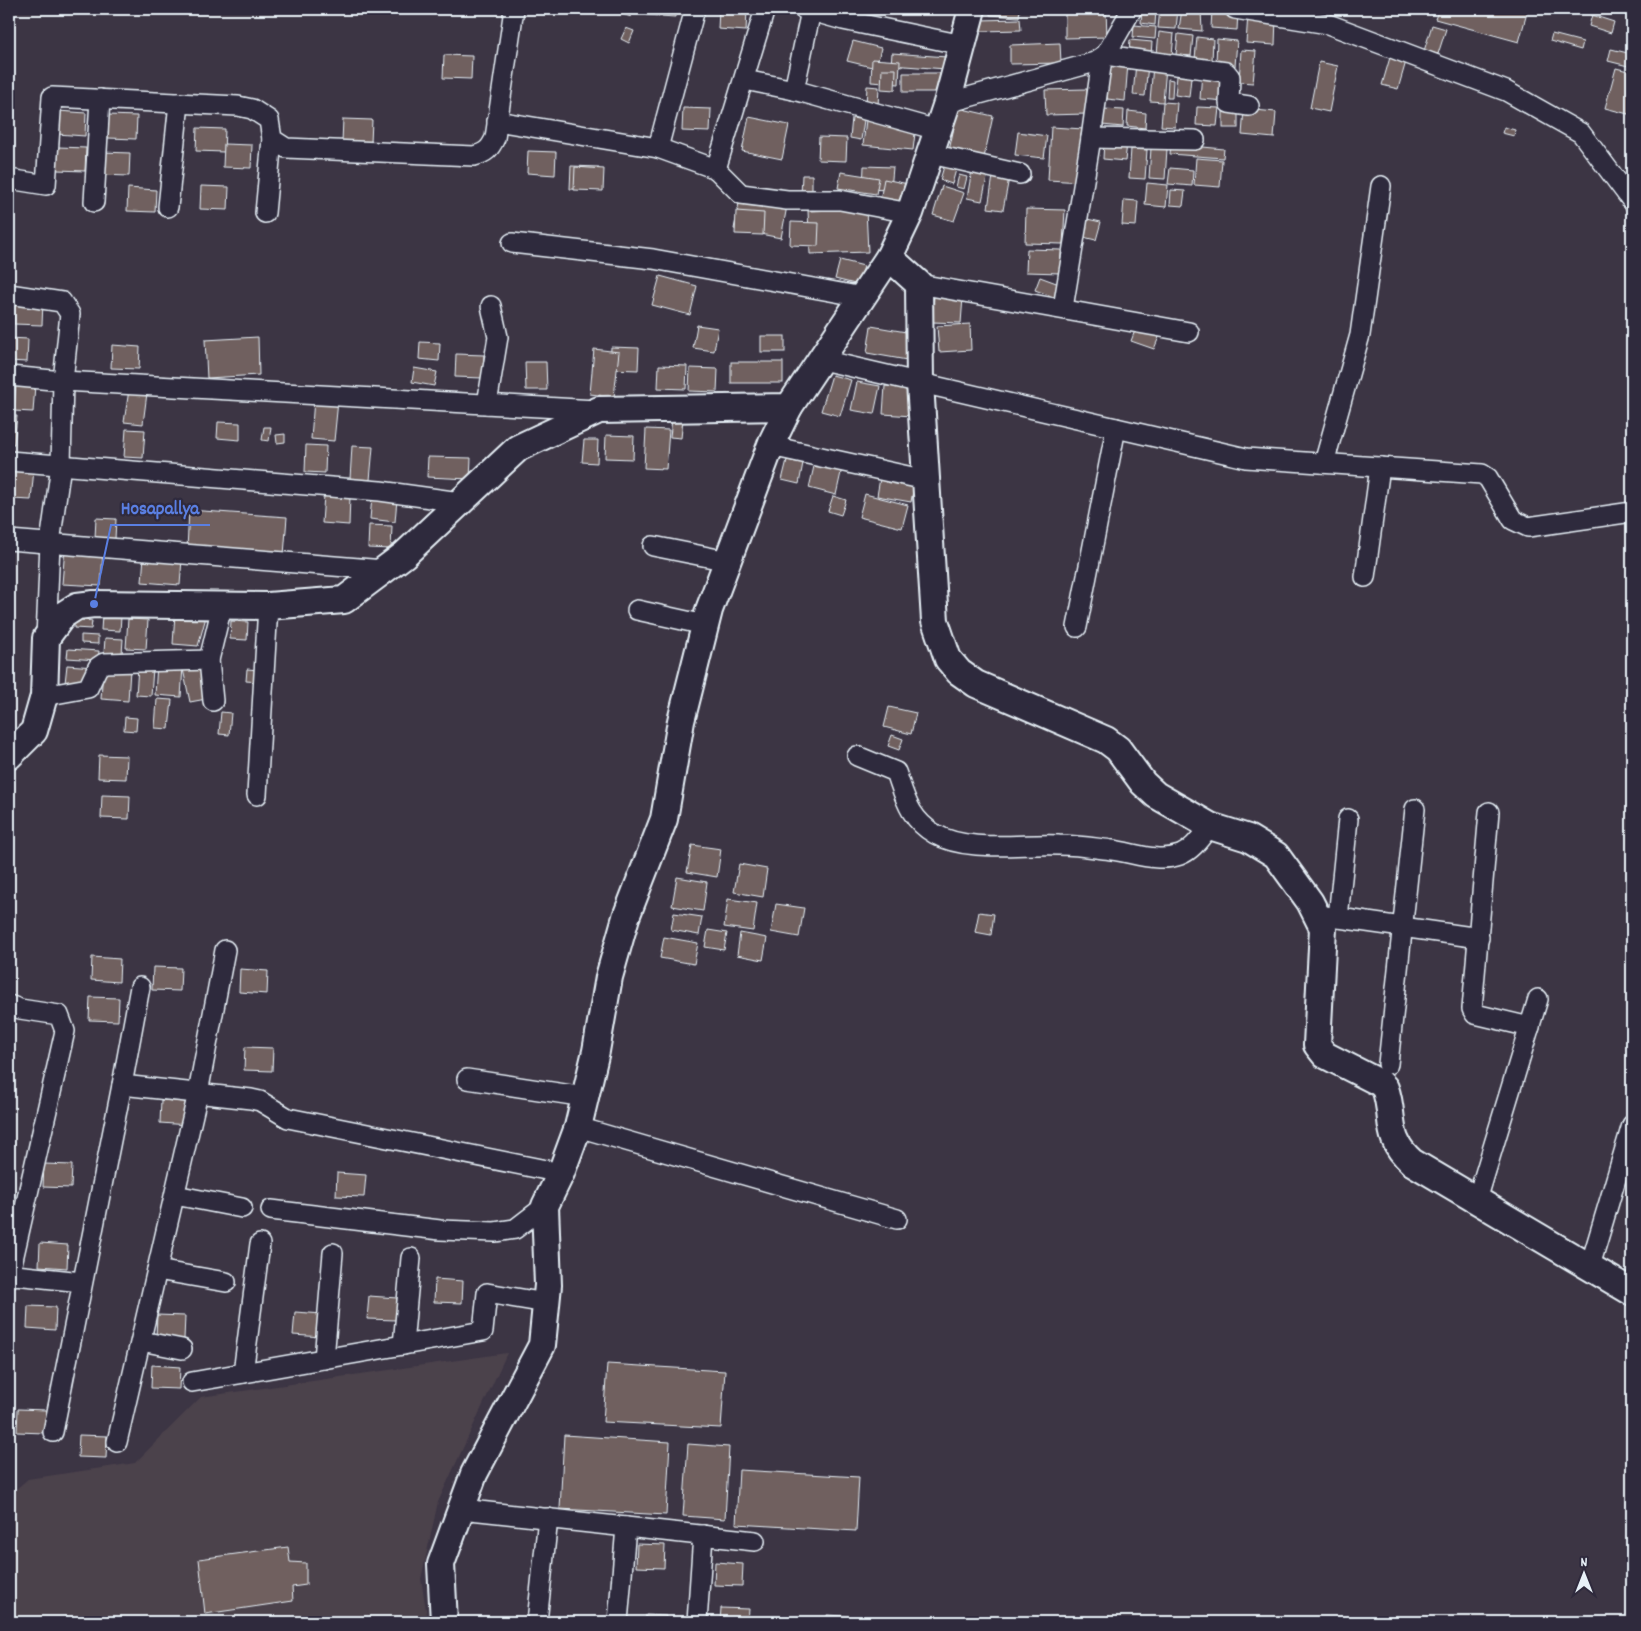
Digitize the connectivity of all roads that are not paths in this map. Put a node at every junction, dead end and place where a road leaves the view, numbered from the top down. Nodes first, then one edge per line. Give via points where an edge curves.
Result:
1 (514, 9) edge
2 (694, 9) edge
3 (765, 9) edge
4 (972, 9) edge
5 (1132, 9) edge
6 (1235, 9) edge
7 (808, 10) edge
8 (1329, 16) edge
9 (963, 45) junction
10 (1104, 57) junction
11 (745, 80) junction
12 (794, 90) junction
13 (100, 99) junction
14 (178, 103) junction
15 (947, 103) junction
16 (1249, 106) dead end
17 (498, 121) junction
18 (1092, 138) junction
19 (272, 139) junction
20 (1195, 140) dead end
21 (934, 142) junction
22 (658, 148) junction
23 (716, 169) junction
24 (1020, 174) dead end
25 (9, 179) edge
26 (1381, 186) dead end
27 (1632, 201) edge
28 (94, 202) dead end
29 (168, 207) dead end
30 (265, 213) dead end
31 (910, 213) junction
32 (512, 243) dead end
33 (889, 257) junction
34 (919, 284) junction
35 (9, 294) edge
36 (863, 297) junction
37 (491, 306) dead end
38 (1063, 308) junction
39 (1189, 332) dead end
40 (822, 360) junction
41 (9, 376) edge
42 (63, 381) junction
43 (920, 383) junction
44 (487, 404) junction
45 (789, 406) junction
46 (599, 410) junction
47 (1116, 428) junction
48 (771, 446) junction
49 (9, 461) edge
50 (1324, 463) junction
51 (61, 465) junction
52 (1380, 467) junction
53 (926, 480) junction
54 (460, 502) junction
55 (1632, 512) edge
56 (9, 540) edge
57 (50, 543) junction
58 (653, 546) dead end
59 (728, 560) junction
60 (384, 570) junction
61 (1365, 577) dead end
62 (222, 606) junction
63 (268, 606) junction
64 (637, 610) dead end
65 (705, 625) junction
66 (1077, 627) dead end
67 (46, 638) junction
68 (209, 660) junction
69 (44, 696) junction
70 (213, 701) dead end
71 (9, 756) edge
72 (858, 756) dead end
73 (257, 795) dead end
74 (1415, 809) dead end
75 (1490, 812) dead end
76 (1348, 819) dead end
77 (1210, 826) junction
78 (1328, 916) junction
79 (1403, 928) junction
80 (1479, 938) junction
81 (225, 950) dead end
82 (140, 987) dead end
83 (1538, 1000) dead end
84 (9, 1004) edge
85 (1530, 1028) junction
86 (1388, 1064) dead end
87 (467, 1080) dead end
88 (122, 1085) junction
89 (198, 1093) junction
90 (585, 1097) junction
91 (1632, 1125) edge
92 (578, 1127) junction
93 (561, 1173) junction
94 (175, 1195) junction
95 (1477, 1200) junction
96 (545, 1206) junction
97 (242, 1208) dead end
98 (271, 1210) dead end
99 (897, 1220) dead end
100 (260, 1244) dead end
101 (333, 1253) dead end
102 (411, 1258) dead end
103 (1590, 1266) junction
104 (158, 1270) junction
105 (9, 1277) edge
106 (82, 1282) junction
107 (226, 1282) dead end
108 (1632, 1292) edge
109 (546, 1303) junction
110 (141, 1341) junction
111 (402, 1345) junction
112 (182, 1349) dead end
113 (324, 1359) junction
114 (243, 1373) junction
115 (192, 1382) dead end
116 (53, 1432) dead end
117 (117, 1442) dead end
118 (461, 1509) junction
119 (548, 1518) junction
120 (626, 1527) junction
121 (703, 1536) junction
122 (755, 1541) dead end
123 (446, 1622) edge
124 (537, 1622) edge
125 (618, 1622) edge
126 (697, 1622) edge

1 - 17 street
2 - 22 street
3 - 11 street
4 - 9 street
5 - 10 street
6 - 8 street
7 - 9 street
7 - 12 street
8 - 27 street via 1506,91 1582,133
9 - 15 street
10 - 15 street
10 - 16 street via 1226,72 1230,77 1228,103
10 - 18 street
11 - 12 street
11 - 23 street
12 - 21 street
13 - 14 street
13 - 25 street via 52,97 46,185
13 - 28 street
14 - 19 street via 252,109 269,120
14 - 29 street
15 - 21 street
17 - 19 street via 490,149 474,156 286,148
17 - 22 street
18 - 20 street
18 - 38 street
19 - 30 street
21 - 24 street
21 - 31 street
22 - 23 street
23 - 31 street via 742,194 787,200 840,200
26 - 50 street via 1360,335
31 - 33 street
32 - 36 street via 653,259
33 - 34 street
33 - 36 street
34 - 38 street
34 - 43 street
35 - 42 street via 50,298 66,305 70,314
36 - 40 street
37 - 44 street via 498,338
38 - 39 street
40 - 43 street
40 - 45 street
41 - 42 street
42 - 44 street
42 - 51 street
43 - 47 street
43 - 53 street
44 - 46 street
45 - 46 street
45 - 48 street
46 - 54 street via 518,448
47 - 50 street via 1246,458
47 - 66 street
48 - 53 street
48 - 59 street
49 - 51 street
50 - 52 street
51 - 54 street via 385,492
51 - 57 street
52 - 55 street via 1482,474 1488,478 1513,520 1528,527
52 - 61 street
53 - 77 street via 935,621 948,659 976,684 1106,740 1156,795
54 - 60 street
56 - 57 street
57 - 60 street
57 - 67 street
58 - 59 street
59 - 65 street
60 - 63 street via 344,600
62 - 63 street
62 - 67 street via 77,606 63,615
62 - 68 street
63 - 73 street
64 - 65 street
65 - 90 street via 681,721 664,819 626,917 609,977
67 - 69 street
68 - 69 street via 104,663 98,667 88,688
68 - 70 street
69 - 71 street via 34,731
72 - 77 street via 896,772 905,802 933,833 966,844 1060,845 1161,858 1191,849
74 - 79 street
75 - 80 street
76 - 78 street
77 - 78 street via 1248,838 1276,855
78 - 79 street
78 - 95 street via 1323,928 1317,1044 1325,1055 1380,1082 1385,1088 1394,1140 1400,1151 1412,1162
79 - 80 street
79 - 86 street
80 - 85 street via 1472,1009 1476,1014
81 - 89 street
82 - 88 street
83 - 85 street
84 - 105 street via 20,1009 59,1015 65,1030
85 - 95 street
87 - 90 street
88 - 89 street
88 - 106 street
89 - 93 street via 251,1099 288,1118
89 - 94 street
90 - 92 street
91 - 103 street
92 - 93 street
92 - 99 street
93 - 96 street
94 - 97 street
94 - 104 street
95 - 103 street
96 - 98 street via 515,1229 495,1232 440,1230
96 - 109 street
100 - 114 street
101 - 113 street
102 - 111 street
103 - 108 street
104 - 107 street
104 - 110 street
105 - 106 street
106 - 116 street
109 - 111 street via 487,1293 483,1331
109 - 118 street via 542,1345 474,1474
110 - 112 street
110 - 117 street
111 - 113 street
113 - 114 street
114 - 115 street
118 - 119 street
118 - 123 street via 441,1564
119 - 120 street
119 - 124 street
120 - 121 street
120 - 125 street
121 - 122 street
121 - 126 street

